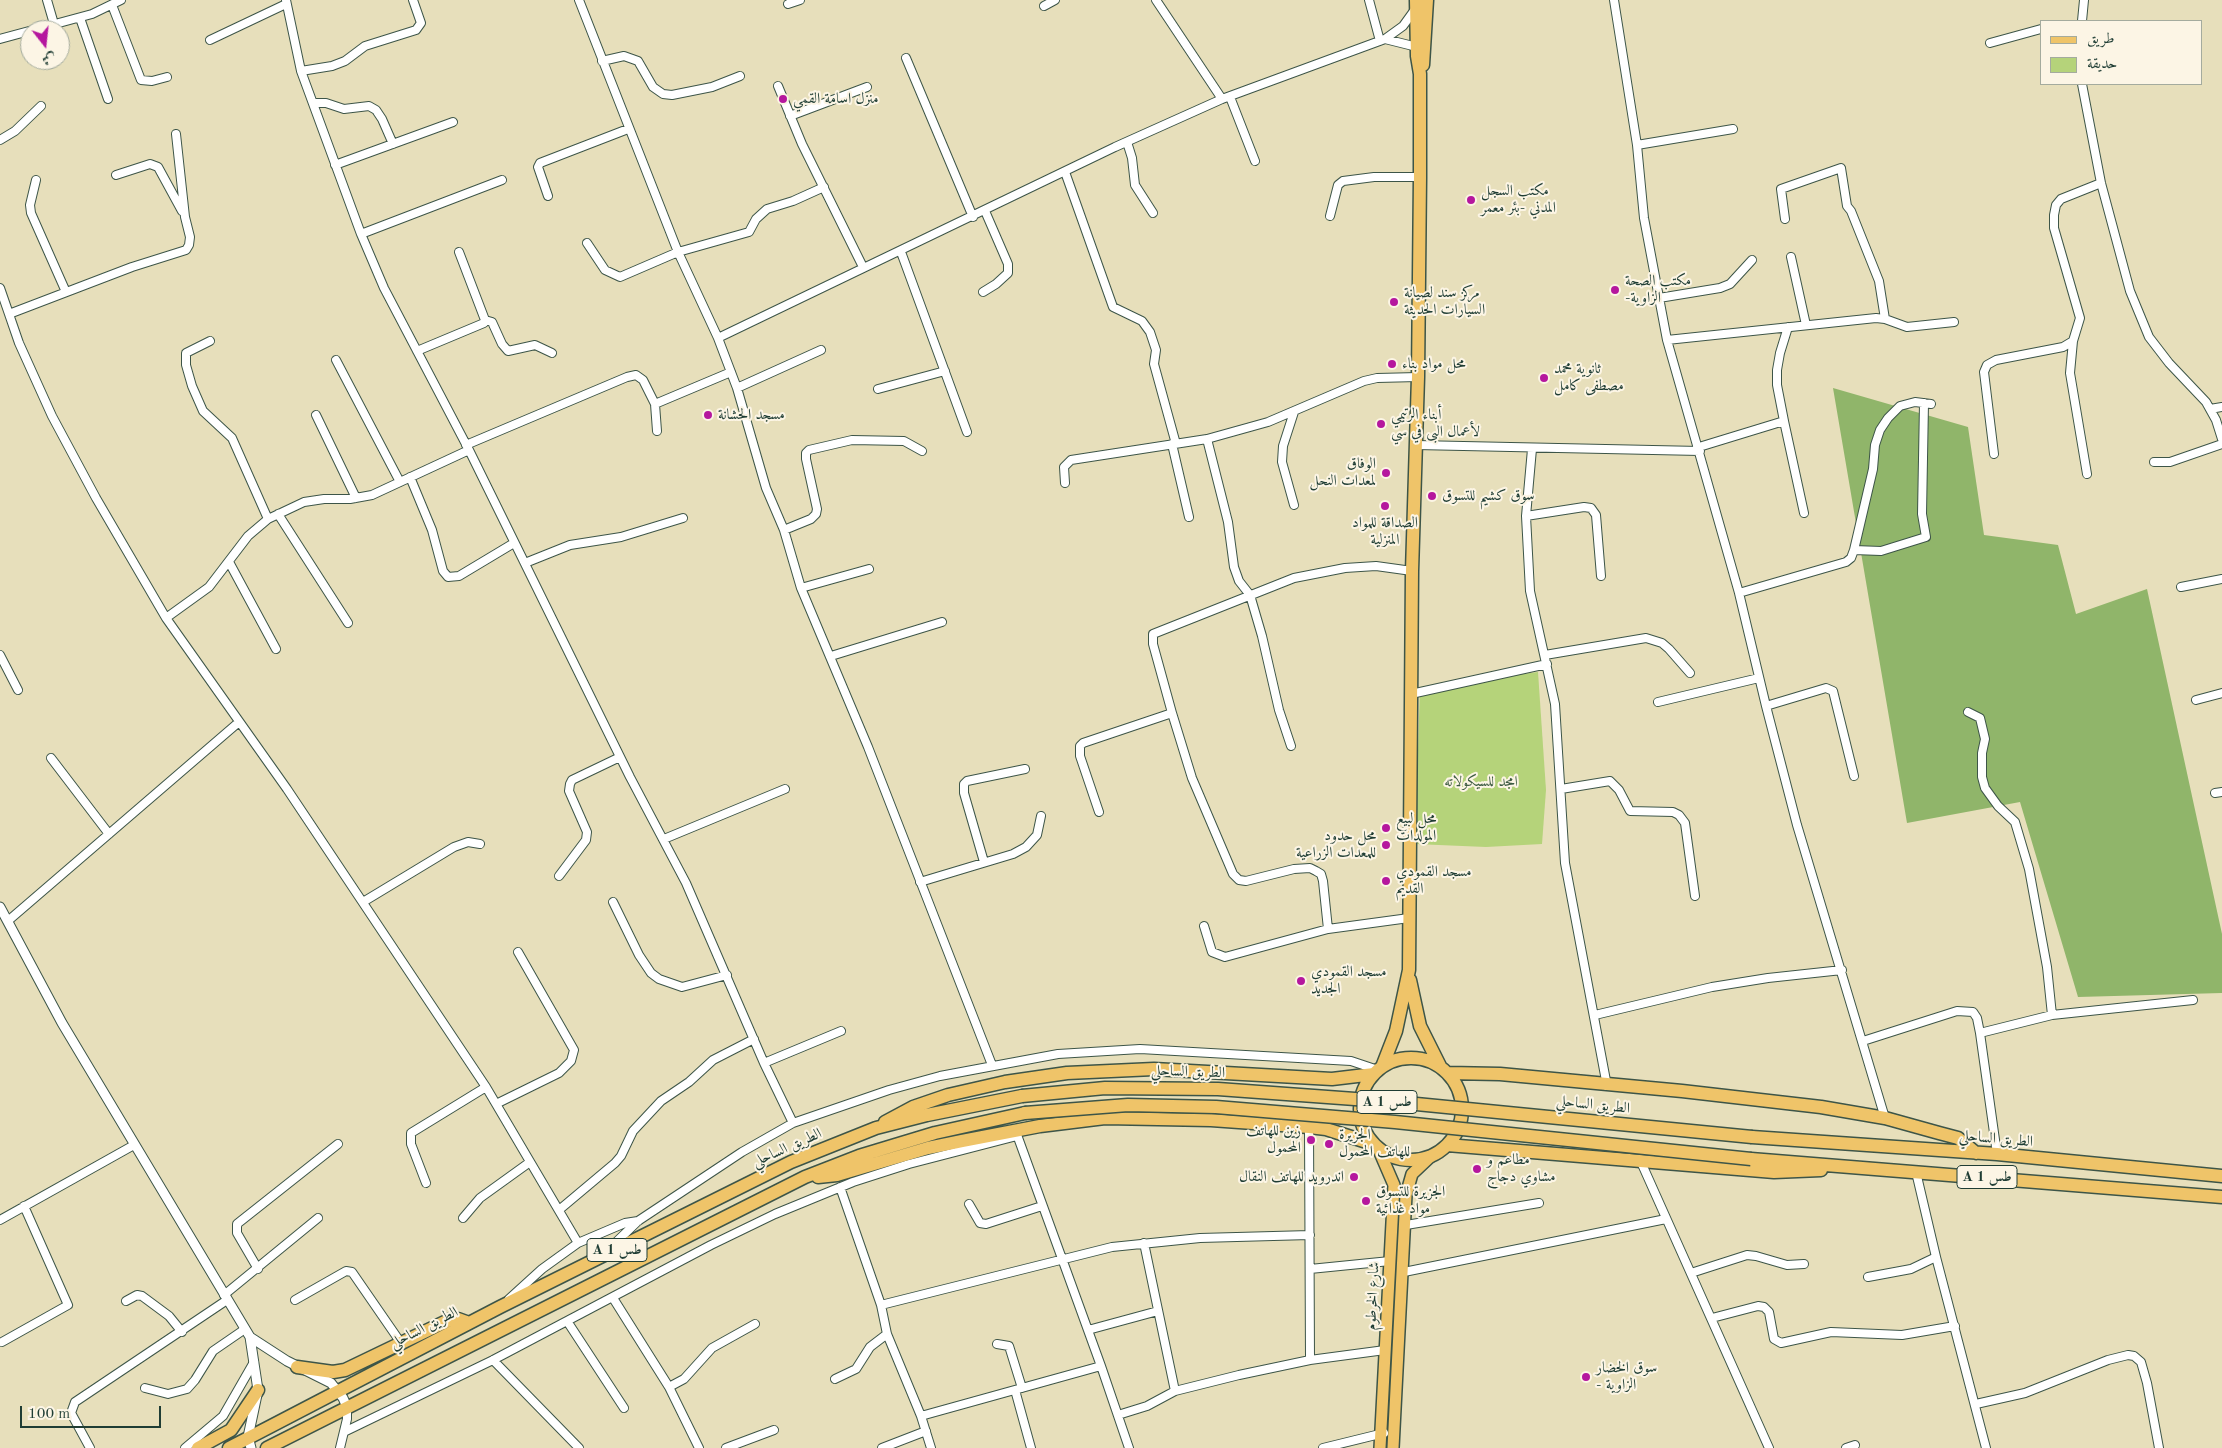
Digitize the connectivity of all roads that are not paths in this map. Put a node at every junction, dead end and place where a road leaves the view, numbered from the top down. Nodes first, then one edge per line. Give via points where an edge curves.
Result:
1 (47, 0) edge
2 (121, 0) edge
3 (414, 0) edge
4 (579, 0) edge
5 (800, 0) edge
6 (1055, 0) edge
7 (1156, 0) edge
8 (1369, 0) edge
9 (1614, 0) edge
10 (2084, 0) edge
11 (286, 2) edge
12 (1420, 2) edge
13 (788, 4) dead end
14 (112, 5) junction
15 (1044, 6) dead end
16 (80, 18) junction
17 (53, 20) edge
18 (70, 20) edge
19 (2082, 20) edge
20 (2040, 29) edge
21 (20, 33) edge
22 (0, 39) edge
23 (210, 40) dead end
24 (1382, 40) junction
25 (1990, 43) dead end
26 (1417, 47) junction
27 (906, 58) dead end
28 (602, 61) junction
29 (301, 71) junction
30 (1420, 74) junction
31 (740, 76) dead end
32 (167, 77) dead end
33 (2082, 85) edge
34 (778, 86) dead end
35 (867, 86) dead end
36 (1230, 97) junction
37 (108, 98) dead end
38 (1222, 99) junction
39 (312, 103) junction
40 (41, 106) dead end
41 (790, 116) junction
42 (453, 122) dead end
43 (628, 129) junction
44 (1733, 129) dead end
45 (176, 134) dead end
46 (0, 140) edge
47 (1127, 142) junction
48 (393, 144) junction
49 (1636, 145) junction
50 (1255, 161) dead end
51 (335, 165) junction
52 (1065, 172) junction
53 (116, 174) dead end
54 (1420, 177) junction
55 (36, 180) dead end
56 (502, 180) dead end
57 (2101, 183) junction
58 (824, 187) junction
59 (548, 196) dead end
60 (985, 211) junction
61 (1153, 213) dead end
62 (185, 215) junction
63 (1330, 216) dead end
64 (973, 217) junction
65 (1785, 219) dead end
66 (361, 234) junction
67 (587, 243) dead end
68 (459, 252) dead end
69 (678, 252) junction
70 (901, 252) junction
71 (1791, 257) dead end
72 (1752, 260) dead end
73 (863, 268) junction
74 (0, 288) edge
75 (66, 292) junction
76 (983, 292) dead end
77 (1659, 298) junction
78 (9, 314) junction
79 (1885, 318) junction
80 (485, 320) junction
81 (1954, 322) dead end
82 (1806, 325) junction
83 (1788, 327) junction
84 (718, 338) junction
85 (1668, 340) junction
86 (210, 341) dead end
87 (2073, 341) junction
88 (821, 350) dead end
89 (417, 351) junction
90 (552, 353) dead end
91 (336, 360) dead end
92 (945, 371) junction
93 (731, 372) junction
94 (1418, 377) junction
95 (737, 388) junction
96 (878, 389) dead end
97 (655, 404) junction
98 (2222, 406) edge
99 (2210, 409) junction
100 (1294, 412) junction
101 (316, 415) dead end
102 (1784, 421) junction
103 (656, 431) dead end
104 (967, 432) dead end
105 (1208, 438) junction
106 (2222, 439) edge
107 (1174, 444) junction
108 (2222, 444) edge
109 (1416, 446) junction
110 (467, 448) junction
111 (1532, 449) junction
112 (1700, 449) junction
113 (922, 451) dead end
114 (1994, 454) dead end
115 (2154, 462) dead end
116 (2087, 474) dead end
117 (410, 477) junction
118 (400, 482) junction
119 (1065, 483) dead end
120 (356, 498) junction
121 (1294, 505) dead end
122 (1804, 513) dead end
123 (278, 514) junction
124 (1526, 516) junction
125 (683, 518) dead end
126 (1189, 518) dead end
127 (268, 519) junction
128 (784, 530) junction
129 (514, 543) junction
130 (1854, 550) junction
131 (229, 562) junction
132 (524, 564) junction
133 (869, 569) dead end
134 (1412, 572) junction
135 (1601, 576) dead end
136 (2222, 579) edge
137 (2181, 587) dead end
138 (801, 588) junction
139 (1739, 593) junction
140 (1250, 595) junction
141 (166, 618) junction
142 (348, 622) dead end
143 (942, 622) dead end
144 (276, 649) dead end
145 (0, 655) edge
146 (830, 656) junction
147 (1546, 659) junction
148 (1690, 673) dead end
149 (1759, 678) junction
150 (18, 690) dead end
151 (2222, 693) edge
152 (1411, 694) junction
153 (2196, 700) dead end
154 (1658, 702) dead end
155 (1766, 706) junction
156 (1968, 712) dead end
157 (1172, 713) junction
158 (239, 722) junction
159 (1291, 746) dead end
160 (620, 757) junction
161 (51, 758) dead end
162 (1026, 769) dead end
163 (1854, 776) dead end
164 (785, 789) dead end
165 (1561, 789) junction
166 (1099, 812) dead end
167 (1041, 816) dead end
168 (109, 834) junction
169 (664, 839) junction
170 (480, 844) dead end
171 (984, 862) junction
172 (559, 876) dead end
173 (920, 882) junction
174 (1696, 896) dead end
175 (363, 902) junction
176 (613, 902) dead end
177 (0, 907) edge
178 (1409, 918) junction
179 (9, 920) junction
180 (1204, 926) dead end
181 (1328, 929) junction
182 (518, 952) dead end
183 (1409, 970) junction
184 (1842, 970) junction
185 (727, 975) junction
186 (2193, 1000) dead end
187 (1595, 1015) junction
188 (2052, 1015) junction
189 (841, 1031) dead end
190 (1980, 1033) junction
191 (754, 1039) junction
192 (1863, 1041) junction
193 (764, 1063) junction
194 (992, 1065) junction
195 (1378, 1071) junction
196 (1445, 1071) junction
197 (1607, 1086) junction
198 (486, 1087) junction
199 (496, 1104) junction
200 (1885, 1118) junction
201 (793, 1123) junction
202 (1309, 1127) junction
203 (876, 1128) junction
204 (1016, 1133) junction
205 (338, 1144) dead end
206 (134, 1145) junction
207 (1447, 1145) junction
208 (1376, 1146) junction
209 (1976, 1153) junction
210 (1997, 1154) junction
211 (1430, 1156) junction
212 (530, 1162) junction
213 (1641, 1162) junction
214 (1852, 1167) junction
215 (1916, 1172) junction
216 (2222, 1176) edge
217 (806, 1178) junction
218 (426, 1183) dead end
219 (840, 1188) junction
220 (2222, 1197) edge
221 (1539, 1203) dead end
222 (969, 1204) dead end
223 (24, 1206) junction
224 (1042, 1206) junction
225 (559, 1210) junction
226 (318, 1218) dead end
227 (463, 1218) dead end
228 (1666, 1219) junction
229 (0, 1220) edge
230 (638, 1221) junction
231 (1406, 1225) junction
232 (1310, 1235) junction
233 (578, 1243) junction
234 (1144, 1243) junction
235 (1936, 1258) junction
236 (1063, 1259) junction
237 (595, 1262) junction
238 (1390, 1262) junction
239 (1804, 1264) dead end
240 (258, 1269) junction
241 (1310, 1270) junction
242 (1404, 1272) junction
243 (1691, 1273) junction
244 (1868, 1277) dead end
245 (226, 1298) junction
246 (613, 1298) junction
247 (295, 1300) dead end
248 (126, 1301) dead end
249 (881, 1305) junction
250 (500, 1307) junction
251 (1158, 1311) junction
252 (1712, 1318) junction
253 (568, 1322) junction
254 (469, 1323) junction
255 (756, 1324) dead end
256 (1955, 1326) junction
257 (1088, 1330) junction
258 (182, 1332) junction
259 (247, 1333) junction
260 (887, 1334) junction
261 (2, 1342) dead end
262 (401, 1343) junction
263 (997, 1344) dead end
264 (1385, 1350) junction
265 (493, 1360) junction
266 (1310, 1360) junction
267 (254, 1362) junction
268 (1101, 1366) junction
269 (297, 1367) junction
270 (835, 1379) dead end
271 (669, 1387) junction
272 (145, 1388) dead end
273 (1018, 1389) junction
274 (258, 1390) junction
275 (338, 1390) junction
276 (1175, 1391) junction
277 (1976, 1404) junction
278 (347, 1407) junction
279 (624, 1408) dead end
280 (1118, 1415) junction
281 (921, 1416) junction
282 (774, 1430) dead end
283 (926, 1431) junction
284 (344, 1432) junction
285 (1380, 1432) junction
286 (1394, 1433) junction
287 (250, 1443) edge
288 (1855, 1445) dead end
289 (90, 1448) edge
290 (185, 1448) edge
291 (198, 1448) edge
292 (229, 1448) edge
293 (267, 1448) edge
294 (340, 1448) edge
295 (579, 1448) edge
296 (699, 1448) edge
297 (726, 1448) edge
298 (882, 1448) edge
299 (931, 1448) edge
300 (1031, 1448) edge
301 (1129, 1448) edge
302 (1323, 1448) edge
303 (1380, 1448) edge
304 (1393, 1448) edge
305 (1769, 1448) edge
306 (1846, 1448) edge
307 (1986, 1448) edge
308 (2158, 1448) edge

1 - 17 street
2 - 14 street
3 - 29 street via 421,23 416,30 365,46 332,66
4 - 28 street
5 - 13 street
6 - 15 street
7 - 38 street
8 - 24 street
9 - 49 street
10 - 19 street
11 - 23 street
11 - 29 street
12 - 24 street via 1403,26
12 - 26 highway
12 - 30 highway via 1425,55
14 - 16 street
14 - 32 street via 141,80
16 - 18 street
16 - 37 street
20 - 25 street
21 - 22 street
24 - 26 street
24 - 36 street
26 - 30 highway
27 - 64 street
28 - 31 street via 624,56 638,61 654,87 663,94 672,95 712,87
28 - 43 street
29 - 39 street
30 - 54 highway
33 - 57 street
34 - 41 street
35 - 41 street
36 - 38 street
36 - 50 street
38 - 47 street
39 - 48 street via 326,103 344,109 370,106 382,119
39 - 51 street
40 - 46 street
41 - 58 street
42 - 48 street
43 - 59 street via 540,163 538,167
43 - 69 street
44 - 49 street
45 - 62 street
47 - 52 street
47 - 61 street via 1135,185
48 - 51 street
49 - 77 street via 1644,218
51 - 66 street
52 - 60 street
52 - 107 street via 1113,307 1142,321 1150,332 1156,350 1154,364
53 - 62 street via 150,164 158,167
54 - 63 street via 1343,181 1338,185
54 - 94 highway
55 - 75 street via 31,214
56 - 66 street
57 - 87 street via 2060,199 2055,210 2054,228 2080,318
57 - 99 street via 2130,291 2149,337
58 - 69 street via 767,209 749,232
58 - 73 street
60 - 64 street
60 - 76 street via 1008,264 1008,273
62 - 75 street via 190,237 186,250
64 - 70 street
65 - 79 street via 1781,188 1842,168 1847,206 1852,211 1879,281
66 - 89 street via 384,288
67 - 69 street via 605,270 617,277
68 - 80 street
69 - 84 street
70 - 73 street
70 - 92 street
71 - 82 street
72 - 77 street via 1730,284
73 - 84 street
74 - 78 street
75 - 78 street
77 - 85 street
78 - 141 street via 52,416
79 - 81 street via 1907,327
79 - 82 street
80 - 89 street
80 - 90 street via 492,322 508,350 535,344
82 - 83 street
83 - 85 street
83 - 102 street via 1780,353 1777,385
84 - 93 street
85 - 112 street
86 - 127 street via 186,353 192,386 204,411 232,438
87 - 114 street via 2063,347 1996,360 1987,365 1984,382
87 - 116 street via 2070,373
88 - 95 street
89 - 110 street
91 - 118 street
92 - 96 street
92 - 104 street
93 - 95 street
93 - 97 street
94 - 100 street via 1364,381 1328,394
94 - 109 highway
95 - 128 street via 766,488
97 - 103 street
97 - 110 street via 643,380 636,375 627,377
98 - 99 street
99 - 106 street
100 - 105 street
100 - 121 street via 1283,446 1282,462
101 - 120 street
102 - 112 street
102 - 122 street
105 - 107 street
105 - 140 street via 1228,522 1234,566
107 - 119 street via 1072,460 1064,467
107 - 126 street
108 - 115 street via 2170,462
109 - 111 street
109 - 134 highway
110 - 117 street
110 - 129 street
111 - 112 street
111 - 124 street
112 - 139 street
113 - 128 street via 904,441 852,440 809,450 806,460 816,514
117 - 118 street
117 - 129 street via 448,578 459,576
118 - 120 street
120 - 123 street via 304,502
123 - 127 street
123 - 142 street
124 - 135 street via 1591,508 1596,515
124 - 147 street via 1530,591
125 - 132 street via 621,536 570,545
127 - 131 street via 248,536
128 - 138 street
129 - 132 street
130 - 130 street via 1880,430 1900,406 1928,403 1922,514 1926,537 1881,551
130 - 139 street via 1846,562
131 - 141 street via 209,587
131 - 144 street
132 - 160 street
133 - 138 street
134 - 140 street via 1376,566 1345,568 1294,578
134 - 152 highway
136 - 137 street
138 - 146 street
139 - 149 street
140 - 157 street via 1153,634 1152,644
140 - 159 street
141 - 158 street
143 - 146 street
145 - 150 street
146 - 173 street
147 - 148 street via 1646,638 1669,648
147 - 152 street
147 - 165 street via 1555,704
149 - 154 street
149 - 155 street
151 - 153 street
152 - 178 highway
155 - 163 street via 1826,688 1833,691
155 - 184 street via 1797,825
156 - 188 street via 1980,718 1985,739 1982,777 1985,788 2014,822 2029,869 2047,967
157 - 166 street via 1083,742 1080,746 1080,756
157 - 181 street via 1192,778 1233,874 1246,881 1294,869 1316,871 1323,881
158 - 168 street
158 - 175 street
160 - 169 street
160 - 172 street via 572,780 569,791 587,832 586,840
161 - 168 street
162 - 171 street via 964,784
164 - 169 street
165 - 174 street via 1610,782 1619,790 1630,811 1673,812 1679,815 1685,823
165 - 187 street via 1566,869
167 - 171 street via 1037,835 1026,847
168 - 179 street
169 - 185 street
170 - 175 street via 468,842 454,848
171 - 173 street
173 - 194 street
175 - 198 street
176 - 185 street via 639,956 659,979 682,987
177 - 179 street
178 - 181 street
178 - 183 highway
179 - 206 street via 62,1023
180 - 181 street via 1212,952 1225,957
182 - 199 street via 574,1050 571,1061 559,1073
183 - 195 highway via 1396,1030
183 - 196 highway via 1420,1026
184 - 187 street via 1712,987
184 - 192 street
185 - 191 street
186 - 188 street
187 - 197 street
188 - 190 street
189 - 193 street
190 - 192 street via 1973,1012 1957,1011
190 - 210 street
191 - 193 street
191 - 225 street via 713,1060 661,1101 632,1131 621,1156
192 - 200 street
193 - 201 street
194 - 195 street via 1058,1054 1140,1049 1351,1061
194 - 201 street via 889,1090
195 - 196 highway via 1393,1062 1418,1059
195 - 203 highway via 1321,1079 1154,1069 1059,1074 948,1095 913,1107
195 - 208 highway via 1362,1096 1360,1109 1366,1133
196 - 197 highway
196 - 207 highway via 1461,1096 1462,1110 1461,1122
197 - 200 highway via 1758,1099
198 - 199 street
198 - 218 street via 411,1133 411,1144
199 - 212 street
200 - 209 highway via 1958,1138
201 - 230 street via 742,1152
202 - 204 highway via 1136,1118 1073,1121
202 - 208 highway via 1326,1129
202 - 232 street
203 - 209 highway, الطريق الساحلي / A 1 طس, bridge via 1022,1096 1105,1088 1218,1089 1396,1102 1752,1137
203 - 237 highway, الطريق الساحلي / A 1 طس via 791,1162
204 - 217 highway via 928,1148 837,1175
204 - 219 street via 926,1158
204 - 224 street
205 - 240 street via 237,1224 238,1233
206 - 223 street
206 - 245 street
207 - 211 highway
207 - 213 highway
208 - 211 highway via 1403,1160
208 - 238 main road, شارع الخرطوم via 1394,1185
209 - 210 highway, الطريق الساحلي
210 - 216 highway, الطريق الساحلي
211 - 231 main road, شارع الخرطوم via 1410,1179 1406,1195
212 - 225 street
212 - 227 street via 480,1198
213 - 214 highway via 1774,1172
213 - 228 street
214 - 215 highway, A 1 طس
214 - 217 highway, A 1 طس, bridge via 1395,1122 1216,1107 1128,1105 1025,1113 935,1133 859,1156
215 - 220 highway, A 1 طس
215 - 235 street
217 - 278 highway, A 1 طس
219 - 246 street via 735,1233
219 - 249 street
221 - 231 street
222 - 224 street via 980,1223 986,1224
223 - 229 street
223 - 261 street via 68,1305
224 - 236 street
225 - 233 street
226 - 240 street
228 - 242 street
228 - 243 street
230 - 233 street via 625,1223
230 - 237 street
231 - 242 main road, شارع الخرطوم
232 - 234 street
232 - 241 street
233 - 250 street via 542,1269
234 - 236 street
234 - 251 street
235 - 244 street via 1911,1269
235 - 256 street
236 - 249 street
236 - 257 street
237 - 250 highway, الطريق الساحلي / A 1 طس
238 - 241 street
238 - 264 main road, شارع الخرطوم
239 - 243 street via 1786,1265 1747,1256
240 - 245 street
241 - 266 street
242 - 286 main road, شارع الخرطوم
243 - 252 street
245 - 258 street
245 - 259 street
246 - 253 street
246 - 271 street
247 - 262 street via 346,1271 352,1272
248 - 258 street via 142,1296 169,1316
249 - 260 street
250 - 254 highway, الطريق الساحلي / A 1 طس
251 - 257 street
251 - 276 street
252 - 256 street via 1764,1307 1769,1312 1774,1339 1781,1343 1831,1332 1902,1335
252 - 305 street
253 - 265 street
253 - 279 street
254 - 262 highway via 449,1320
254 - 275 highway, الطريق الساحلي / A 1 طس
255 - 271 street via 712,1348 684,1379
256 - 277 street
257 - 268 street
258 - 289 street via 75,1402 71,1413
259 - 267 street
259 - 269 street
259 - 272 street via 213,1350 186,1389 168,1394
260 - 270 street via 870,1347 856,1369
260 - 281 street
262 - 269 highway via 345,1370 334,1372
263 - 273 street via 1009,1346
264 - 266 street
264 - 285 main road, شارع الخرطوم
265 - 284 street
265 - 295 street
266 - 276 street
267 - 274 street
267 - 290 street via 224,1416
268 - 273 street
268 - 280 street
269 - 275 street
271 - 296 street
273 - 281 street
273 - 300 street
274 - 287 street
274 - 291 highway via 231,1430
275 - 278 street
275 - 287 highway, الطريق الساحلي / A 1 طس
276 - 280 street via 1147,1406
277 - 307 street
277 - 308 street via 2024,1394 2108,1360 2134,1356 2141,1362 2147,1384
278 - 284 street via 348,1420
278 - 293 highway, A 1 طس
280 - 301 street
281 - 283 street
282 - 297 street
283 - 298 street
283 - 299 street
284 - 294 street
285 - 286 street
285 - 302 street
285 - 303 main road, شارع الخرطوم
286 - 304 main road, شارع الخرطوم
287 - 292 highway, الطريق الساحلي / A 1 طس
288 - 306 street

